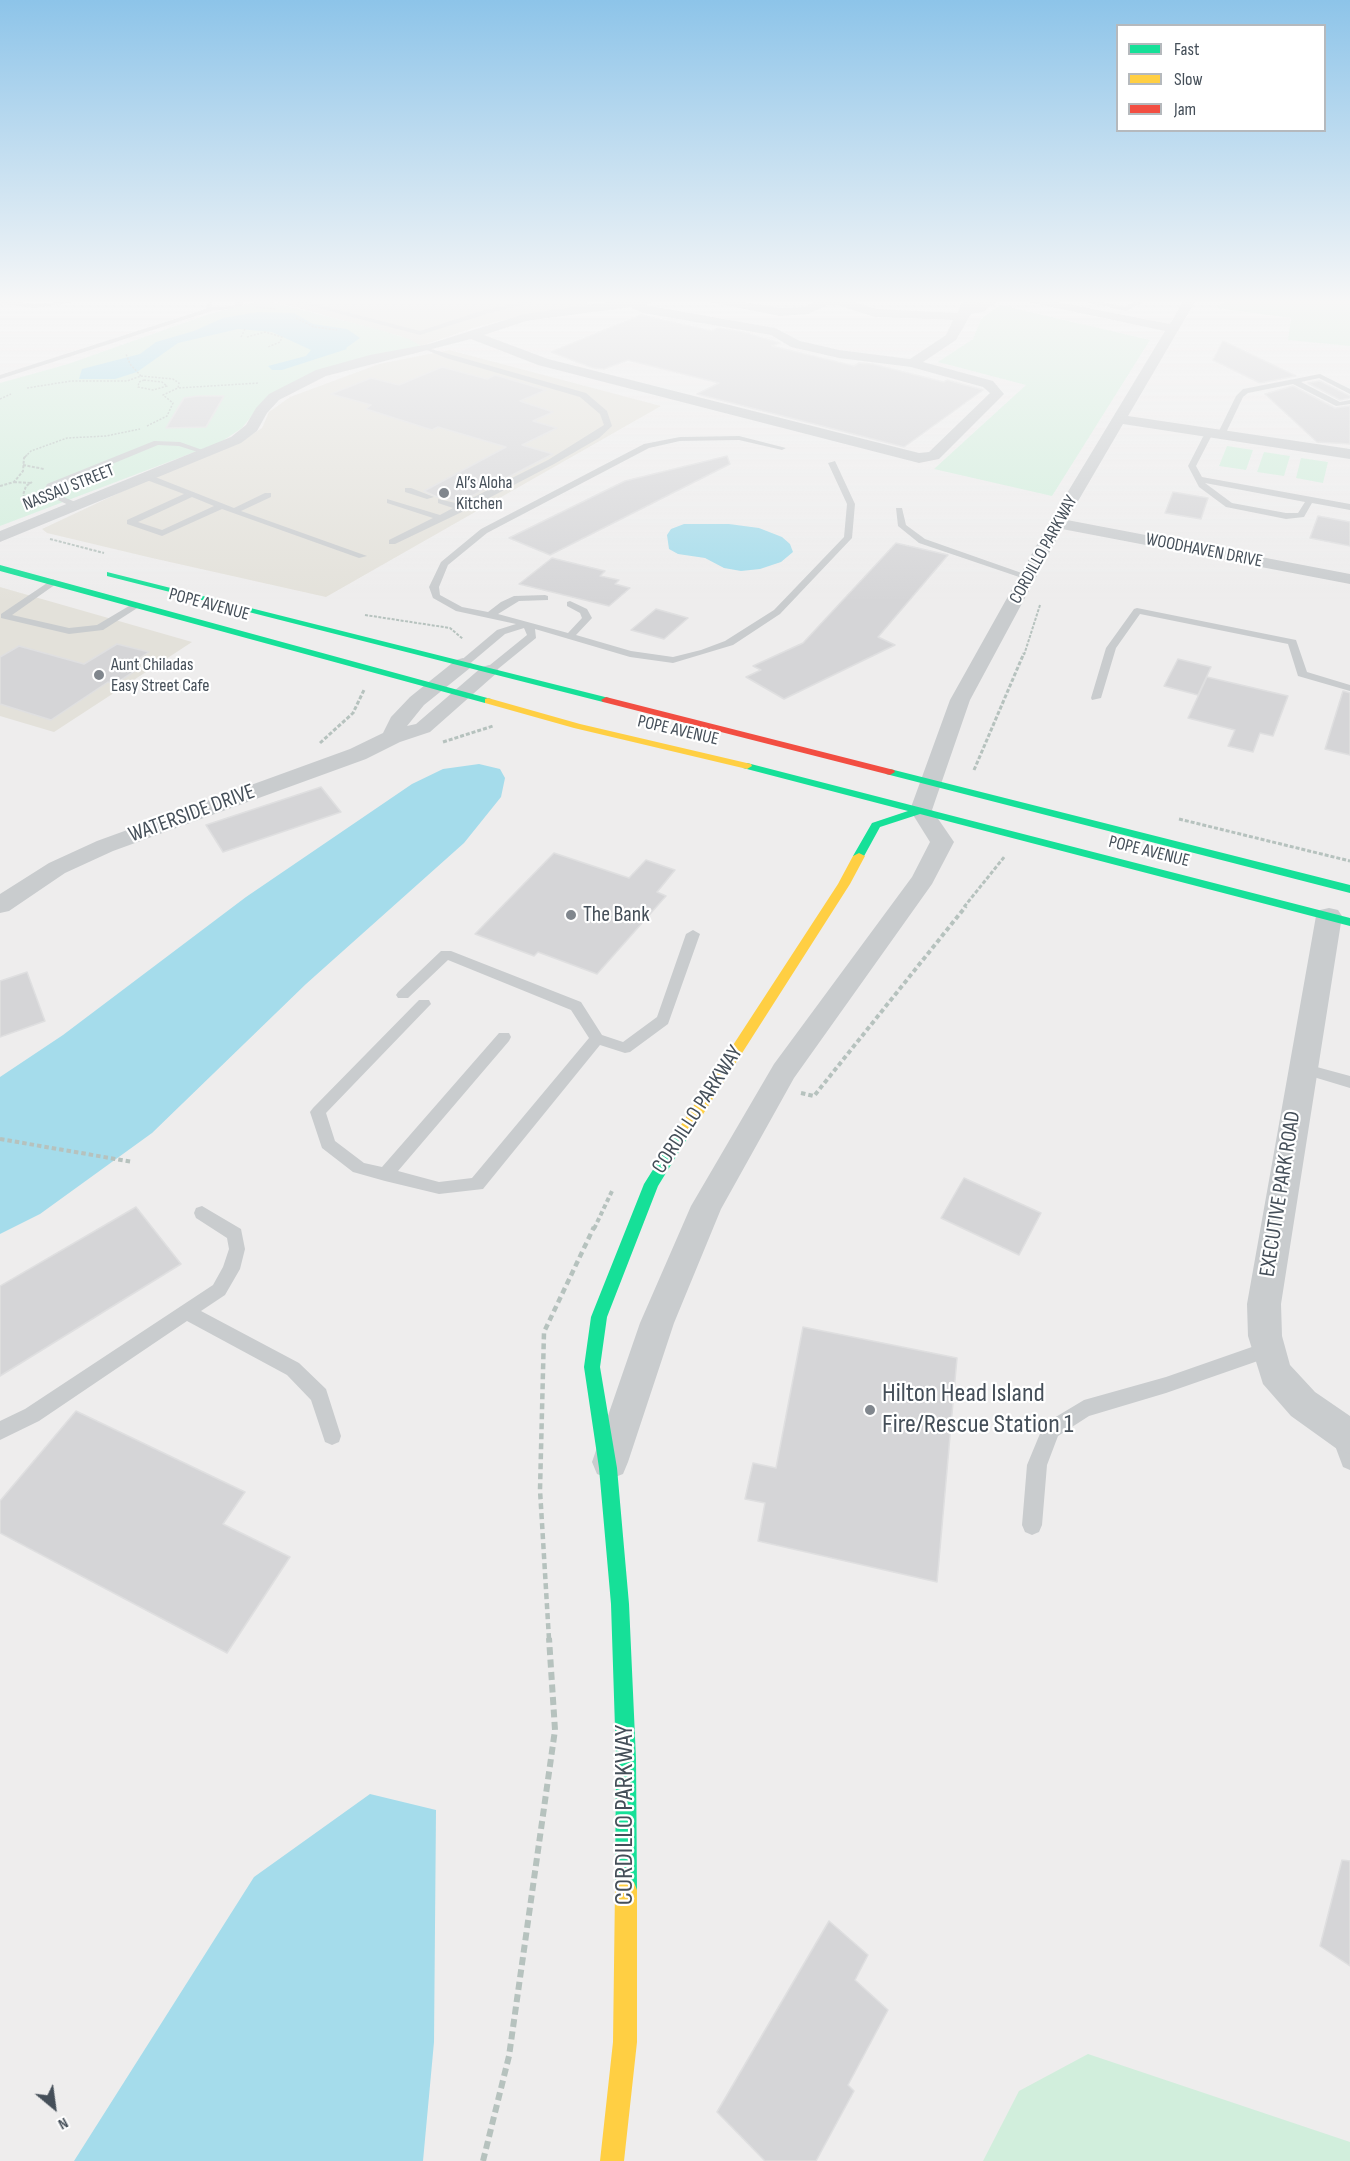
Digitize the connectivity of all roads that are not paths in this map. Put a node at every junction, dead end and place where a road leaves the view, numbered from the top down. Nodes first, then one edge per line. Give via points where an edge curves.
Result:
1 (270, 401) edge
2 (590, 401) edge
3 (689, 401) edge
4 (990, 401) edge
5 (1130, 401) edge
6 (1237, 401) edge
7 (1334, 401) edge
8 (1350, 402) edge
9 (1119, 419) junction
10 (1215, 434) junction
11 (782, 448) dead end
12 (207, 453) junction
13 (1350, 454) edge
14 (832, 463) dead end
15 (147, 477) junction
16 (1199, 479) junction
17 (408, 490) dead end
18 (192, 494) junction
19 (268, 495) dead end
20 (430, 497) dead end
21 (1310, 500) junction
22 (390, 501) dead end
23 (441, 501) dead end
24 (77, 506) junction
25 (222, 506) junction
26 (1350, 507) edge
27 (462, 508) junction
28 (899, 510) dead end
29 (234, 511) junction
30 (441, 519) junction
31 (1057, 523) junction
32 (0, 537) edge
33 (392, 542) dead end
34 (362, 555) dead end
35 (0, 568) edge
36 (93, 570) dead end
37 (1028, 577) junction
38 (1350, 579) edge
39 (54, 582) junction
40 (545, 598) dead end
41 (570, 604) dead end
42 (137, 605) junction
43 (490, 616) junction
44 (528, 624) junction
45 (570, 636) junction
46 (463, 664) junction
47 (489, 671) junction
48 (434, 686) junction
49 (1350, 688) edge
50 (462, 694) junction
51 (1096, 698) dead end
52 (392, 737) junction
53 (926, 796) junction
54 (1350, 889) edge
55 (0, 905) edge
56 (1339, 919) edge
57 (693, 934) dead end
58 (403, 995) dead end
59 (424, 1004) dead end
60 (504, 1037) dead end
61 (597, 1039) junction
62 (1302, 1068) junction
63 (1350, 1082) edge
64 (385, 1175) junction
65 (202, 1213) dead end
66 (186, 1312) junction
67 (1269, 1348) junction
68 (0, 1431) edge
69 (1344, 1434) edge
70 (332, 1436) dead end
71 (1350, 1461) edge
72 (608, 1468) junction
73 (1032, 1525) dead end
74 (612, 2161) edge

1 - 12 street, NASSAU STREET via 243,436
2 - 27 lane via 604,413 608,426 551,462
3 - 4 street via 919,458 934,456
5 - 9 street, CORDILLO PARKWAY
6 - 10 lane
7 - 8 lane
9 - 10 street
9 - 31 street, CORDILLO PARKWAY
10 - 13 street
10 - 16 lane via 1192,466
11 - 43 lane via 739,438 680,439 647,446 484,531 444,564 434,587 436,596 447,604
12 - 15 street, NASSAU STREET
12 - 24 lane via 180,444 156,443 50,486 47,493
14 - 45 lane via 851,504 848,538 777,612 729,643 673,660 630,654
15 - 18 lane
15 - 24 street, NASSAU STREET
16 - 21 lane
16 - 21 lane via 1229,505 1275,514 1300,515
17 - 20 lane
18 - 25 lane
18 - 25 lane via 130,522 162,533
19 - 29 lane
21 - 26 lane
22 - 30 lane
23 - 27 lane
24 - 32 street, NASSAU STREET
25 - 29 lane
27 - 30 lane
28 - 37 lane via 902,526 922,541
29 - 34 lane
30 - 33 lane
31 - 37 street, CORDILLO PARKWAY
31 - 38 street, WOODHAVEN DRIVE
35 - 39 main road, POPE AVENUE
36 - 46 main road, POPE AVENUE
37 - 53 street, CORDILLO PARKWAY via 960,700
39 - 42 main road, POPE AVENUE
39 - 42 lane via 4,616 69,631 99,628
40 - 43 lane via 518,598
41 - 45 lane via 584,611 587,618
42 - 48 main road, POPE AVENUE
43 - 44 lane
44 - 45 lane
44 - 46 lane via 501,632
44 - 47 lane via 532,636
46 - 47 main road, POPE AVENUE
46 - 48 street
47 - 50 street, WATERSIDE DRIVE
47 - 53 main road, POPE AVENUE
48 - 50 main road, POPE AVENUE
48 - 52 street via 398,721
49 - 51 lane via 1302,674 1292,642 1137,611 1111,648
50 - 52 street, WATERSIDE DRIVE via 423,728
50 - 53 main road, POPE AVENUE via 578,726
52 - 55 street, WATERSIDE DRIVE via 358,754 105,846 57,868
53 - 54 main road, POPE AVENUE via 977,794
53 - 56 main road, POPE AVENUE
53 - 72 street, CORDILLO PARKWAY via 942,842 923,879 784,1071 707,1206 657,1323
53 - 72 main road, CORDILLO PARKWAY via 876,825 844,884 651,1184 599,1317 592,1367
56 - 62 street, EXECUTIVE PARK ROAD
57 - 61 lane via 663,1020 624,1048
58 - 61 lane via 446,954 576,1006
59 - 64 lane via 318,1112 328,1144 359,1168
60 - 64 lane
61 - 64 lane via 477,1184 439,1188
62 - 63 lane
62 - 67 street, EXECUTIVE PARK ROAD via 1264,1304
65 - 66 lane via 235,1234 237,1249 219,1290
66 - 68 lane via 32,1415
66 - 70 lane via 293,1369 319,1395
67 - 69 street, EXECUTIVE PARK ROAD via 1275,1373 1303,1404
67 - 73 lane via 1084,1409 1051,1430 1037,1465
69 - 71 lane
72 - 74 main road, CORDILLO PARKWAY via 620,1604 626,1759 625,2042

